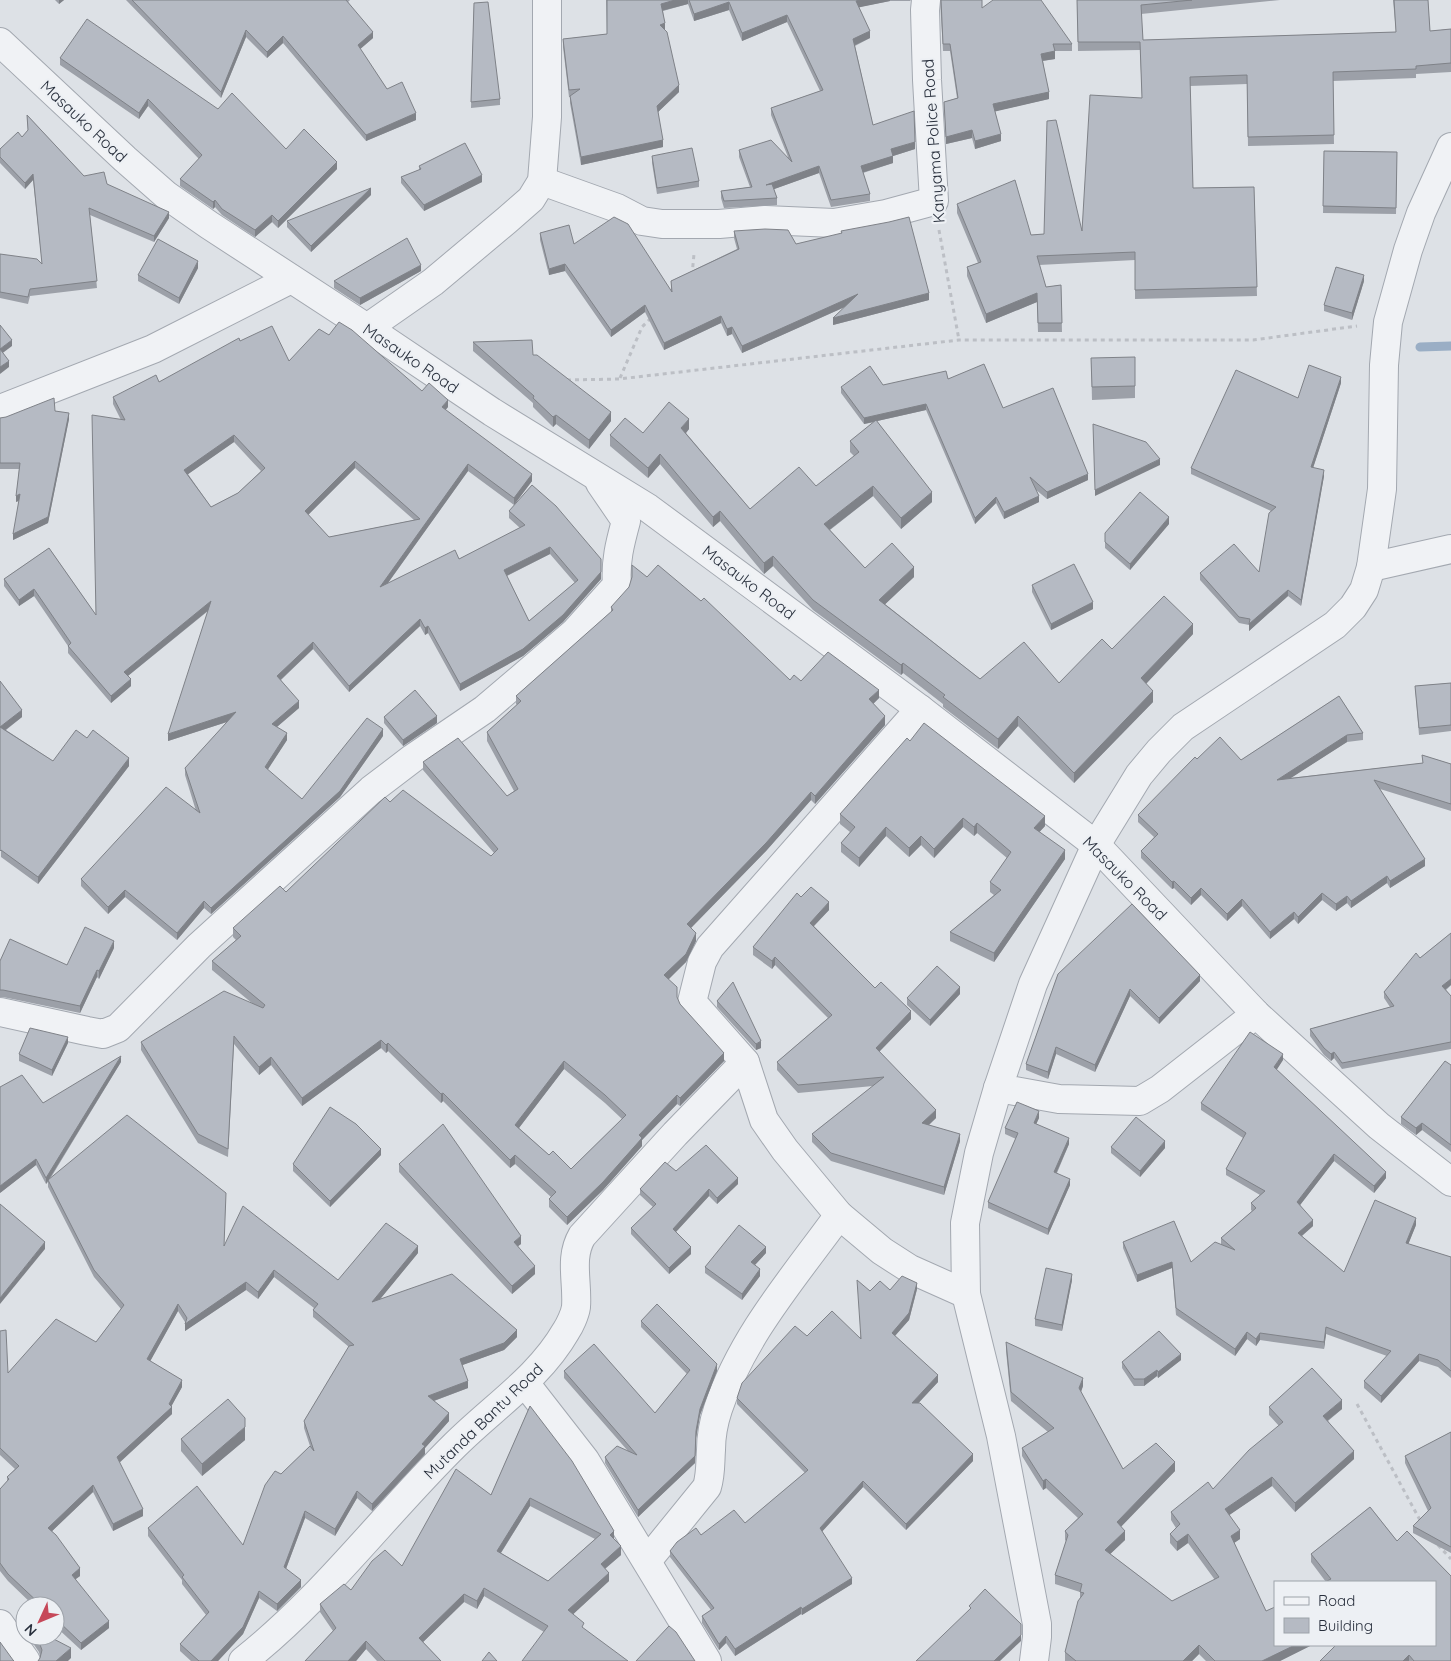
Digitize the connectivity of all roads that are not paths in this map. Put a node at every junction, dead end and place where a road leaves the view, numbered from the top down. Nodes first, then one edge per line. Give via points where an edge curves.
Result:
1 (546, 0) edge
2 (926, 0) edge
3 (0, 42) edge
4 (1451, 148) edge
5 (542, 181) junction
6 (291, 279) junction
7 (367, 328) junction
8 (0, 409) edge
9 (595, 475) junction
10 (1451, 550) edge
11 (1371, 567) junction
12 (920, 709) junction
13 (1096, 846) junction
14 (0, 1012) edge
15 (1256, 1014) junction
16 (745, 1062) junction
17 (998, 1088) junction
18 (1451, 1182) edge
19 (839, 1215) junction
20 (966, 1294) junction
21 (525, 1383) junction
22 (647, 1561) junction
23 (0, 1624) edge
24 (1040, 1657) edge
25 (26, 1661) edge
26 (243, 1661) edge
27 (707, 1661) edge

1 - 5 street via 547,117
2 - 5 street, Kanyama Police Road via 934,201 834,223 764,220 662,224 642,221 617,208
3 - 6 street, Masauko Road via 166,195
4 - 11 street via 1421,213 1388,322 1382,489
5 - 7 street via 530,199 507,220 433,282
6 - 7 street, Masauko Road
6 - 8 street via 153,348
7 - 9 street, Masauko Road via 492,412
9 - 12 street, Masauko Road via 688,536
9 - 14 street via 626,521 617,554 617,585 574,633 485,709 371,790 199,946 118,1028 103,1034
10 - 11 street
11 - 13 street via 1364,590 1353,607 1334,625 1183,727 1159,751 1139,775
12 - 13 street, Masauko Road
12 - 16 street via 710,947 702,962 692,1002
13 - 15 street, Masauko Road
13 - 17 street via 1034,984
15 - 17 street via 1140,1101 1059,1099
15 - 18 street, Masauko Road via 1379,1126
16 - 19 street via 764,1120
16 - 21 street, Mutanda Bantu Road via 582,1236 574,1258 576,1308 566,1330
17 - 20 street via 979,1153 965,1223
19 - 20 street via 882,1251 910,1269
19 - 22 street via 760,1325 739,1361 718,1408 707,1487
20 - 24 street via 1001,1436 1037,1624
21 - 22 street via 585,1460
21 - 26 street, Mutanda Bantu Road via 456,1444 324,1587 273,1638
22 - 27 street
23 - 25 street

